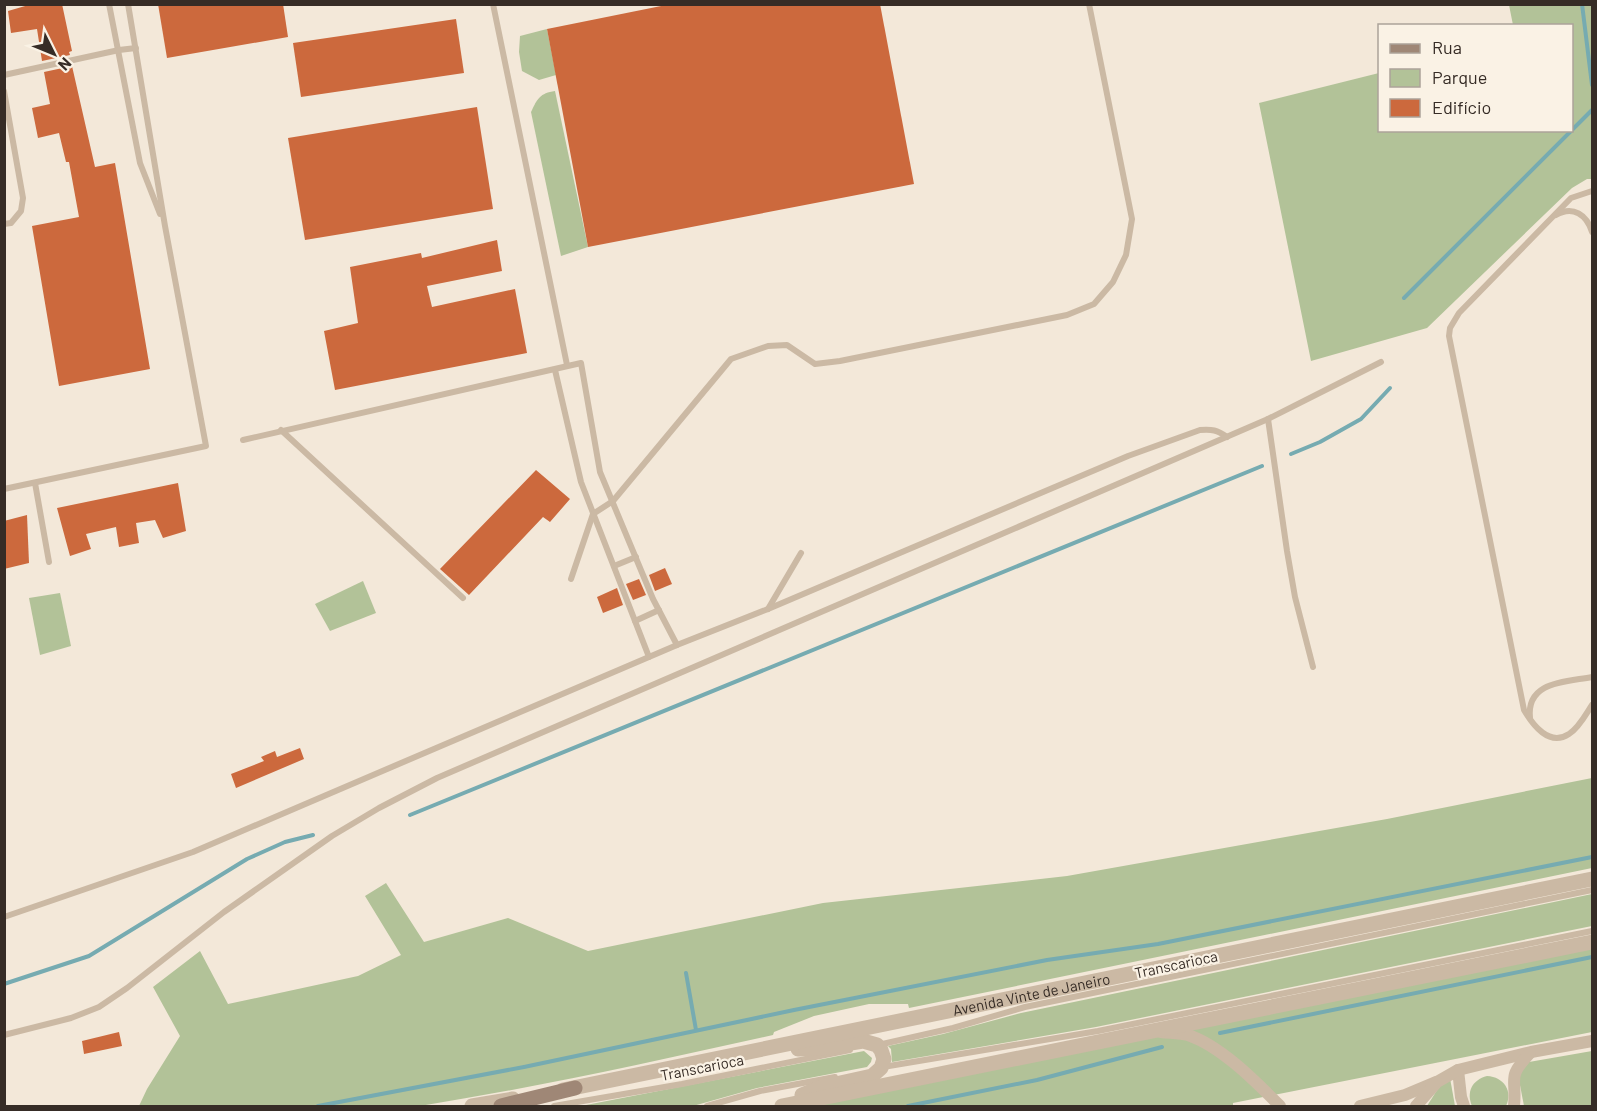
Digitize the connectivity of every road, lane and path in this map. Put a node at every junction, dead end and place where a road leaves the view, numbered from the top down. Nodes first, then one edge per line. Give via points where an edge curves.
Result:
1 (109, 4) edge
2 (128, 4) edge
3 (494, 4) edge
4 (1089, 4) edge
5 (136, 48) junction
6 (119, 50) junction
7 (4, 75) edge
8 (4, 91) edge
9 (1593, 191) edge
10 (1550, 218) junction
11 (4, 224) edge
12 (165, 226) junction
13 (1593, 232) edge
14 (1381, 362) dead end
15 (567, 365) junction
16 (555, 370) junction
17 (1268, 419) junction
18 (281, 430) junction
19 (1227, 437) junction
20 (243, 440) dead end
21 (34, 483) junction
22 (4, 489) edge
23 (613, 501) junction
24 (593, 514) junction
25 (801, 553) dead end
26 (636, 557) junction
27 (49, 562) dead end
28 (614, 566) junction
29 (571, 579) dead end
30 (463, 598) dead end
31 (768, 609) junction
32 (659, 610) junction
33 (635, 621) junction
34 (677, 645) junction
35 (650, 657) junction
36 (1313, 667) dead end
37 (1593, 676) edge
38 (1593, 705) edge
39 (1530, 720) junction
40 (1593, 879) edge
41 (1593, 890) edge
42 (4, 917) edge
43 (1593, 931) edge
44 (1593, 942) edge
45 (1150, 1031) junction
46 (4, 1035) edge
47 (1593, 1041) edge
48 (877, 1045) junction
49 (753, 1050) junction
50 (1531, 1052) junction
51 (881, 1068) junction
52 (1458, 1070) junction
53 (1437, 1082) junction
54 (575, 1088) junction
55 (1516, 1102) edge
56 (471, 1107) edge
57 (501, 1107) edge
58 (554, 1107) edge
59 (707, 1107) edge
60 (774, 1107) edge
61 (782, 1107) edge
62 (1280, 1107) edge
63 (1360, 1107) edge
64 (1416, 1107) edge
65 (1464, 1107) edge

1 - 6 lane
2 - 5 lane
3 - 15 lane
4 - 23 lane via 1132,219 1126,255 1113,282 1094,304 1067,315 840,361 815,364 787,345 768,346 731,359
5 - 6 lane
5 - 12 lane
6 - 7 lane
6 - 12 lane via 140,162
8 - 11 lane via 23,198 21,211 11,223
9 - 10 lane via 1571,198
10 - 13 lane via 1561,212 1578,213
10 - 39 lane via 1459,313 1449,336 1522,702
12 - 21 lane via 206,446
14 - 17 lane
15 - 16 lane
15 - 23 lane via 580,363 600,472
16 - 18 lane
16 - 24 lane via 581,482
17 - 19 lane
17 - 36 lane via 1295,597
18 - 20 lane
18 - 30 lane
19 - 31 lane via 1212,429 1181,436
19 - 46 lane via 437,778 332,836 99,1007
21 - 22 lane
21 - 27 lane
23 - 24 lane
23 - 26 lane
24 - 28 lane
24 - 29 lane
25 - 31 lane
26 - 28 lane
26 - 32 lane
28 - 33 lane
31 - 34 lane
32 - 33 lane
32 - 34 lane
33 - 35 lane
34 - 35 lane
35 - 42 lane via 193,852
37 - 39 lane via 1541,689 1530,702
38 - 39 lane via 1575,729 1563,737 1542,733
40 - 49 street, Avenida Vinte de Janeiro
41 - 48 lane, Transcarioca via 1025,1007
43 - 51 lane via 1098,1031
44 - 45 street
45 - 61 street
45 - 62 street via 1188,1035 1213,1048
47 - 50 street
48 - 49 street via 862,1041 820,1048
48 - 51 street via 884,1055
48 - 58 lane, Transcarioca
49 - 54 street, Avenida Vinte de Janeiro
50 - 52 street
50 - 55 street via 1516,1068
51 - 59 lane via 760,1091
51 - 60 street via 873,1077 822,1087
52 - 53 street
52 - 65 street
53 - 63 street
53 - 64 street
54 - 56 street, Avenida Vinte de Janeiro
54 - 57 main road

